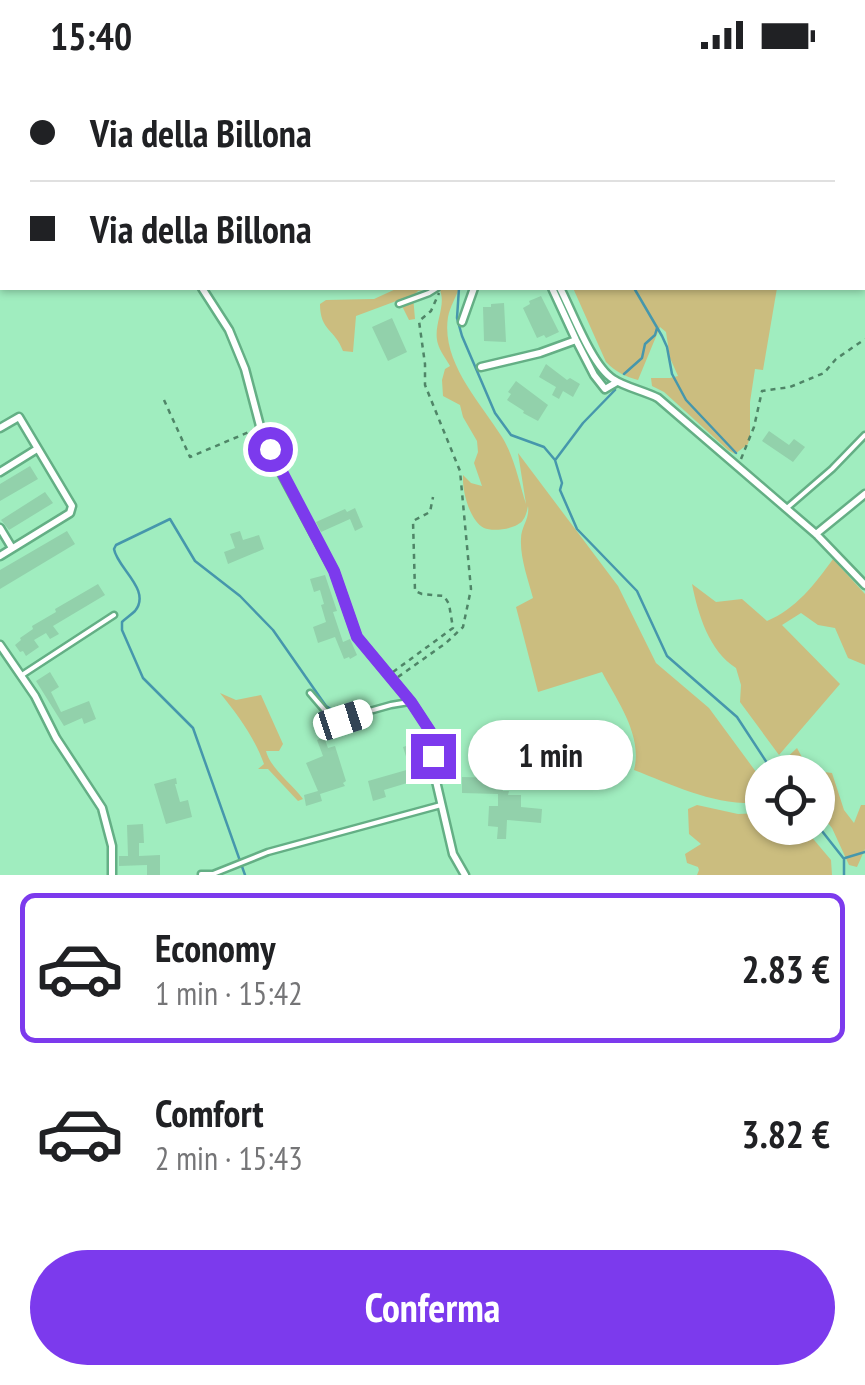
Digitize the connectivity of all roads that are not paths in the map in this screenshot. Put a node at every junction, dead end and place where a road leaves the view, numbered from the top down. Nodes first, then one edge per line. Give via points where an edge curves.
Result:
1 (203, 290) edge
2 (435, 290) edge
3 (473, 290) edge
4 (553, 290) edge
5 (561, 290) edge
6 (399, 304) dead end
7 (462, 322) dead end
8 (580, 339) junction
9 (481, 368) dead end
10 (617, 382) junction
11 (0, 428) edge
12 (865, 435) edge
13 (38, 449) junction
14 (0, 472) edge
15 (865, 494) edge
16 (787, 508) junction
17 (1, 532) edge
18 (816, 534) junction
19 (12, 548) junction
20 (0, 556) edge
21 (865, 585) edge
22 (114, 615) dead end
23 (0, 645) edge
24 (22, 676) junction
25 (310, 693) dead end
26 (411, 702) junction
27 (442, 805) junction
28 (201, 874) edge
29 (112, 875) edge
30 (466, 875) edge

1 - 26 street via 229,330 261,427 334,571 357,637
2 - 6 lane
3 - 7 street
4 - 8 street
5 - 8 street
8 - 9 street
8 - 10 street
8 - 10 street via 605,388
10 - 16 street via 658,398
11 - 13 street via 18,417
12 - 16 lane
13 - 14 street
13 - 19 street via 72,506 70,514
15 - 18 street
16 - 18 street
17 - 19 street
18 - 21 street
19 - 20 street
22 - 24 lane
23 - 24 street
24 - 29 street via 102,808
25 - 26 lane via 334,721
26 - 27 street via 430,731
27 - 28 lane
27 - 30 street

